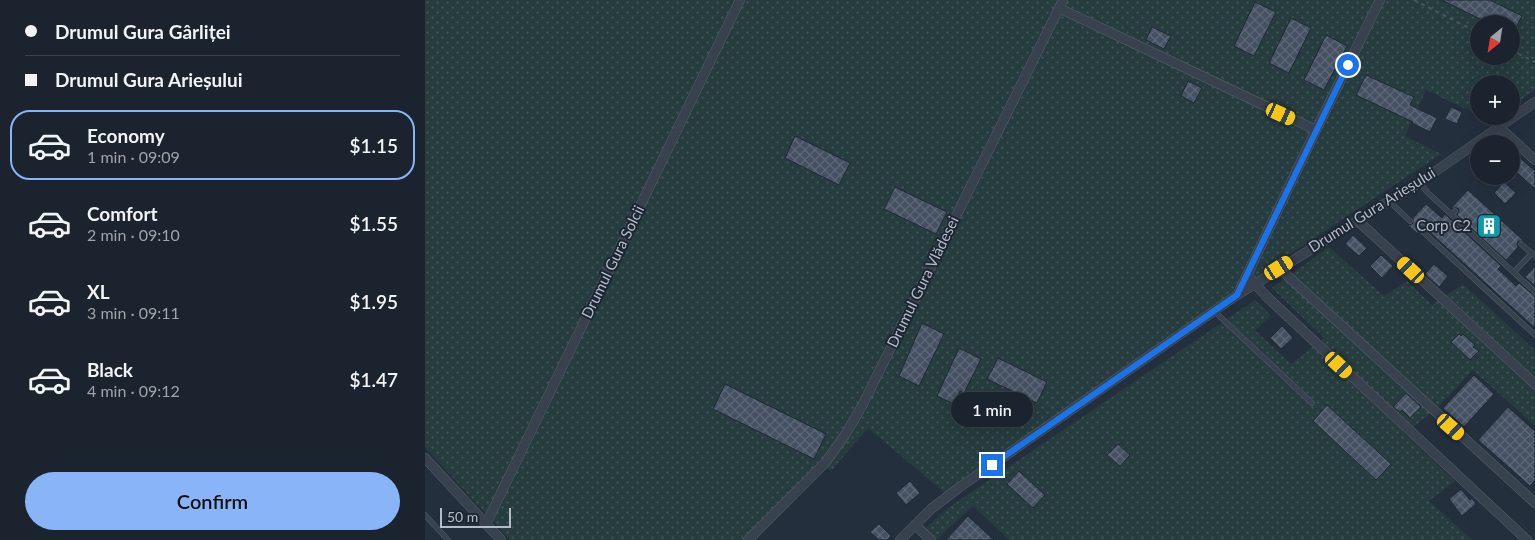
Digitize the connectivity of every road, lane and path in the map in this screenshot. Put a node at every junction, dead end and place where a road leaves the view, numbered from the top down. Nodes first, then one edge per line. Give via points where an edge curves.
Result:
1 (740, 0) edge
2 (1380, 0) edge
3 (1414, 0) edge
4 (1061, 4) edge
5 (1470, 28) edge
6 (1520, 54) edge
7 (1535, 62) edge
8 (1535, 102) edge
9 (1499, 127) junction
10 (1316, 130) junction
11 (1535, 160) edge
12 (1419, 182) junction
13 (1388, 200) junction
14 (1357, 220) junction
15 (1410, 221) dead end
16 (1421, 230) dead end
17 (1521, 244) dead end
18 (1534, 255) edge
19 (1279, 268) junction
20 (1513, 272) junction
21 (1247, 275) junction
22 (1254, 284) junction
23 (1535, 292) edge
24 (1237, 295) junction
25 (1214, 311) junction
26 (1535, 335) edge
27 (1535, 384) edge
28 (1312, 403) dead end
29 (425, 458) edge
30 (1535, 503) edge
31 (425, 515) edge
32 (486, 524) junction
33 (915, 525) junction
34 (448, 540) edge
35 (501, 540) edge
36 (748, 540) edge
37 (900, 540) edge
38 (931, 540) edge
39 (1527, 540) edge

1 - 32 street, Drumul Gura Solcii
2 - 10 street
3 - 5 path
4 - 10 street
4 - 36 street, Drumul Gura Vlădesei via 862,406 825,462
6 - 7 path
8 - 9 street, Drumul Gura Arieșului
9 - 11 street
9 - 12 street, Drumul Gura Arieșului
10 - 21 street
12 - 13 street, Drumul Gura Arieșului
12 - 20 lane
13 - 14 street, Drumul Gura Arieșului
13 - 15 lane
14 - 19 street, Drumul Gura Arieșului
14 - 27 street
16 - 26 lane
17 - 18 lane
18 - 20 lane
19 - 22 street, Drumul Gura Arieșului
19 - 30 street
20 - 23 lane
21 - 22 street
21 - 24 street
22 - 24 street, Drumul Gura Arieșului
22 - 39 street
24 - 25 street, Drumul Gura Arieșului
25 - 28 lane
25 - 33 street, Drumul Gura Arieșului via 960,487
29 - 32 street
31 - 34 lane
32 - 35 street
33 - 37 street, Drumul Gura Arieșului
33 - 38 street

